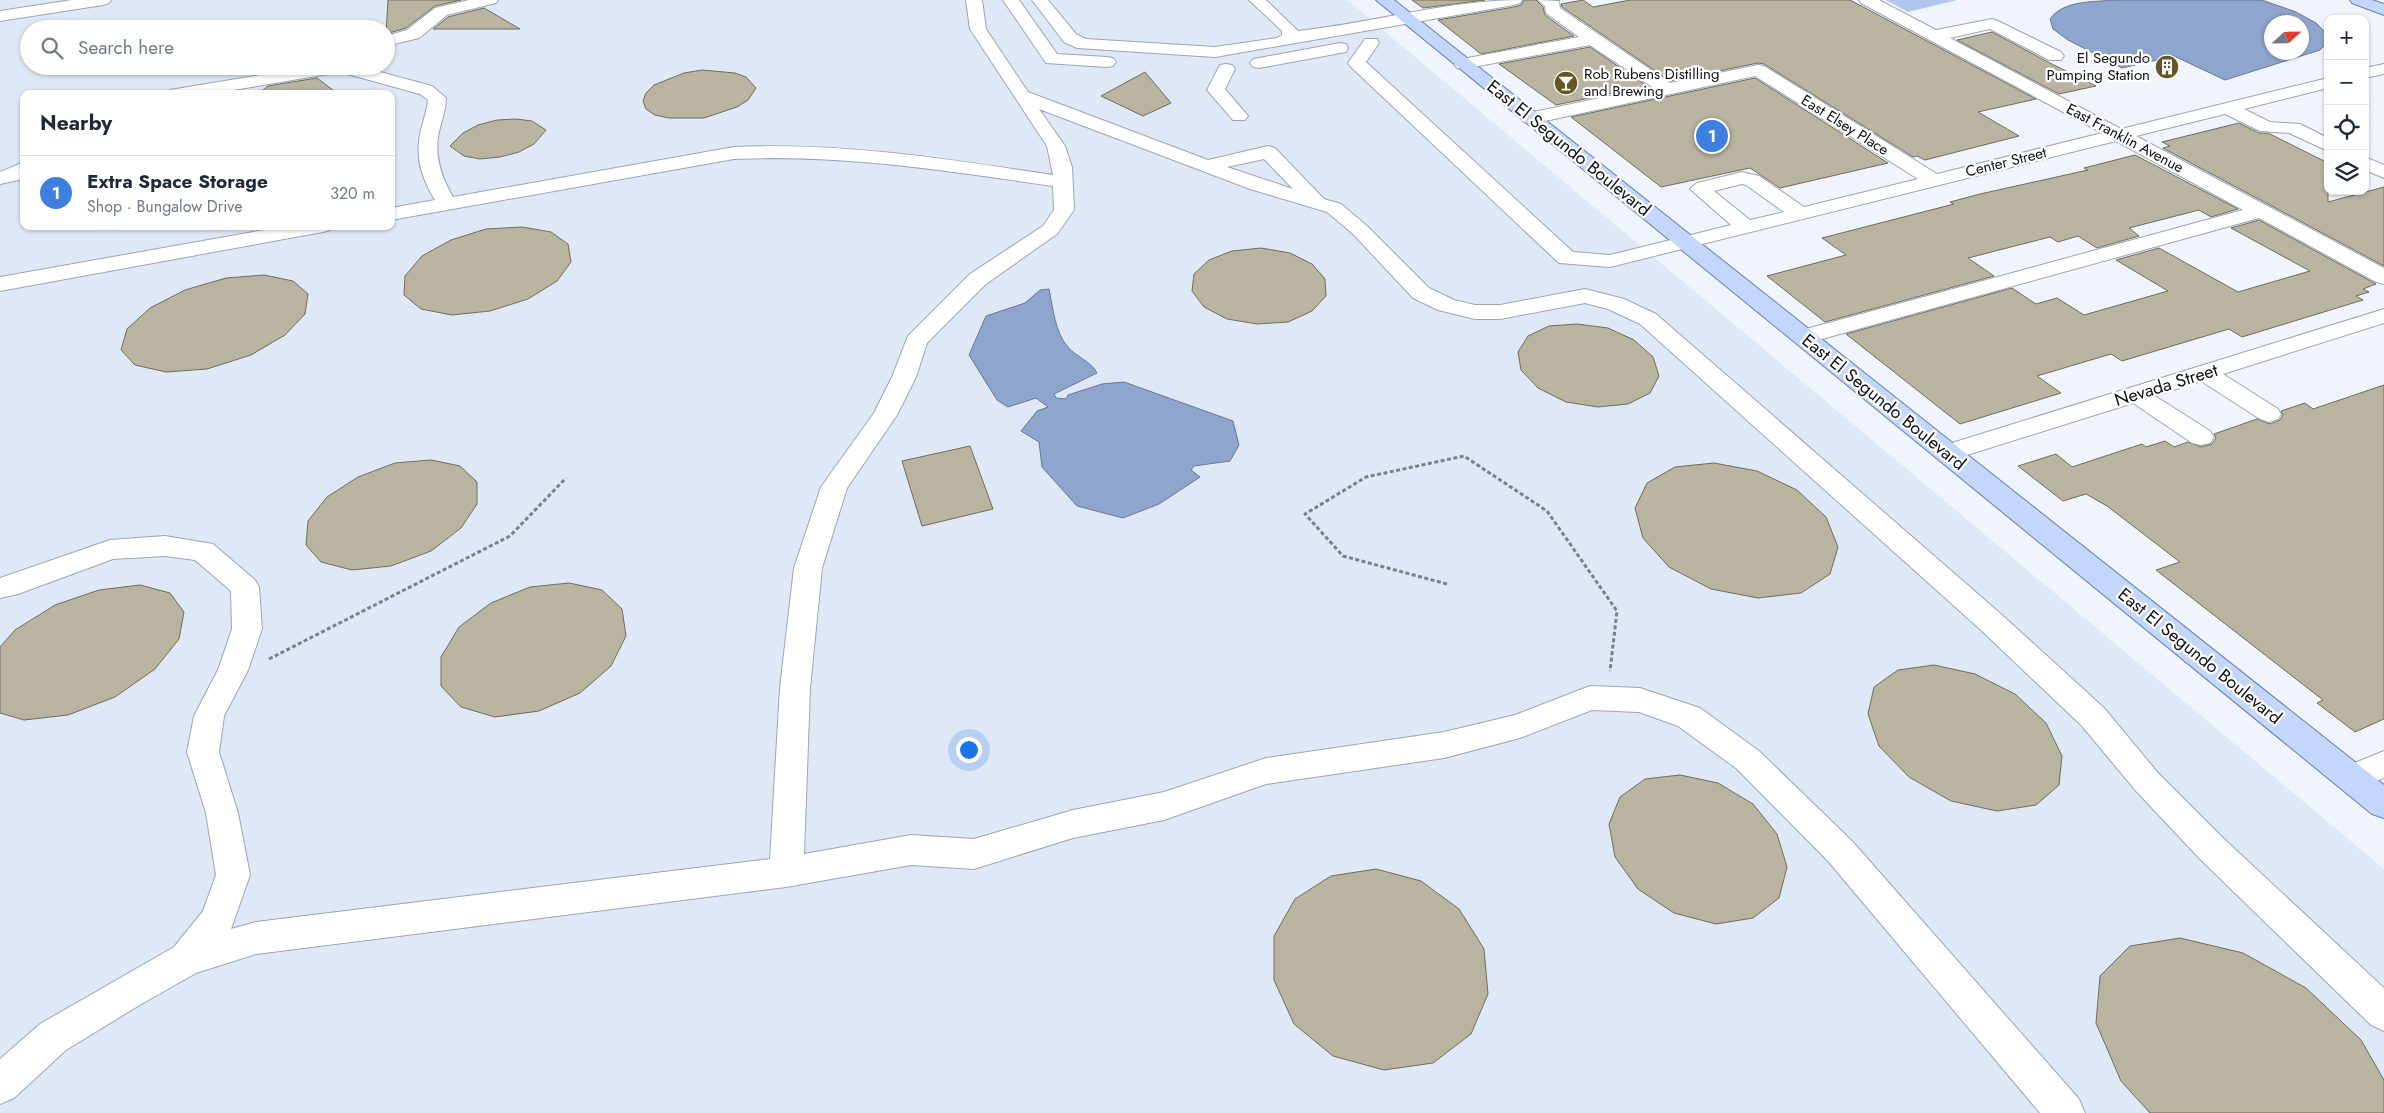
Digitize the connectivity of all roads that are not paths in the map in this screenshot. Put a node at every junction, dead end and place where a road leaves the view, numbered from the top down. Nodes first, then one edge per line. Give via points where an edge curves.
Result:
1 (103, 0) edge
2 (490, 0) edge
3 (974, 0) edge
4 (1011, 0) edge
5 (1040, 0) edge
6 (1257, 0) edge
7 (1384, 0) edge
8 (1514, 0) edge
9 (1546, 0) edge
10 (1866, 0) edge
11 (2358, 0) edge
12 (2384, 10) edge
13 (0, 16) edge
14 (1417, 26) junction
15 (1933, 36) junction
16 (1291, 37) junction
17 (395, 39) edge
18 (1593, 39) junction
19 (1371, 43) junction
20 (2055, 56) dead end
21 (1463, 64) junction
22 (1226, 69) junction
23 (2384, 69) edge
24 (2369, 73) edge
25 (289, 75) edge
26 (370, 75) edge
27 (2324, 84) edge
28 (200, 90) edge
29 (1666, 90) junction
30 (1021, 96) junction
31 (2227, 108) junction
32 (1239, 116) dead end
33 (1531, 118) junction
34 (2118, 134) junction
35 (2324, 143) edge
36 (2369, 165) edge
37 (1206, 166) junction
38 (20, 171) edge
39 (2384, 172) edge
40 (0, 178) edge
41 (1933, 180) junction
42 (1063, 182) junction
43 (1317, 203) junction
44 (448, 204) junction
45 (2260, 211) junction
46 (395, 213) edge
47 (1798, 213) junction
48 (1745, 226) junction
49 (300, 230) edge
50 (1684, 241) junction
51 (2384, 277) edge
52 (0, 284) edge
53 (2384, 316) edge
54 (1803, 337) junction
55 (2204, 373) junction
56 (2136, 394) junction
57 (2268, 414) dead end
58 (2201, 437) dead end
59 (1948, 453) junction
60 (0, 588) edge
61 (2384, 764) edge
62 (2352, 778) junction
63 (2384, 804) edge
64 (786, 872) junction
65 (187, 959) junction
66 (2384, 1013) edge
67 (0, 1085) edge
68 (2065, 1113) edge

1 - 13 street
2 - 17 street via 441,11 413,34
3 - 30 street via 978,29
4 - 22 street via 1052,58
5 - 16 street via 1070,38 1083,44 1215,52 1281,42
6 - 16 street via 1290,30
7 - 14 main road, East El Segundo Boulevard
8 - 14 street
9 - 18 street via 1553,4 1552,10
10 - 15 street, East Franklin Avenue
11 - 12 main road
14 - 16 street
14 - 19 street
14 - 21 main road, East El Segundo Boulevard
15 - 20 street via 1992,24
15 - 34 street, East Franklin Avenue
18 - 21 street
18 - 29 street
19 - 22 street
19 - 50 street, Center Street via 1357,63 1567,258 1610,261
21 - 33 main road, East El Segundo Boulevard
22 - 32 street via 1216,90
23 - 24 street
25 - 28 street
26 - 44 street via 426,90 437,98 428,162 437,188
27 - 31 street, Center Street
29 - 33 street
29 - 41 street, East Elsey Place via 1758,70
30 - 37 street
30 - 42 street via 1056,146
31 - 34 street, Center Street
31 - 35 street via 2267,127 2293,128
33 - 50 main road, East El Segundo Boulevard
34 - 41 street, Center Street
34 - 45 street, East Franklin Avenue
36 - 39 street
37 - 43 street
37 - 43 street via 1268,152
38 - 40 street
41 - 47 street, Center Street
42 - 44 street via 871,155 773,150 734,153
42 - 64 street via 1064,210 1050,230 978,279 916,341 885,415 834,487 808,568 795,688
43 - 66 street via 1334,208 1422,292 1446,305 1475,312 1500,312 1585,296 1616,304 1648,319 1992,623 2093,717 2147,782 2212,849
44 - 46 street
45 - 51 street, East Franklin Avenue
45 - 54 street
47 - 48 street, Center Street
47 - 48 street via 1752,180 1742,178 1700,190
48 - 50 street, Center Street
49 - 52 street
50 - 54 main road, East El Segundo Boulevard
53 - 55 street, Nevada Street
54 - 59 main road, East El Segundo Boulevard
55 - 56 street, Nevada Street
55 - 57 street
56 - 58 street
56 - 59 street, Nevada Street
59 - 62 main road, East El Segundo Boulevard
60 - 65 street via 110,550 165,546 203,551 245,587 247,629 228,679 209,716 203,752 222,813 233,875 218,919
61 - 62 street
62 - 63 main road, East El Segundo Boulevard
64 - 65 street via 256,938
64 - 68 street via 912,850 974,854 1073,824 1164,806 1266,771 1444,745 1520,726 1590,698 1640,700 1689,717 1748,760 1840,851
65 - 67 street via 53,1037

